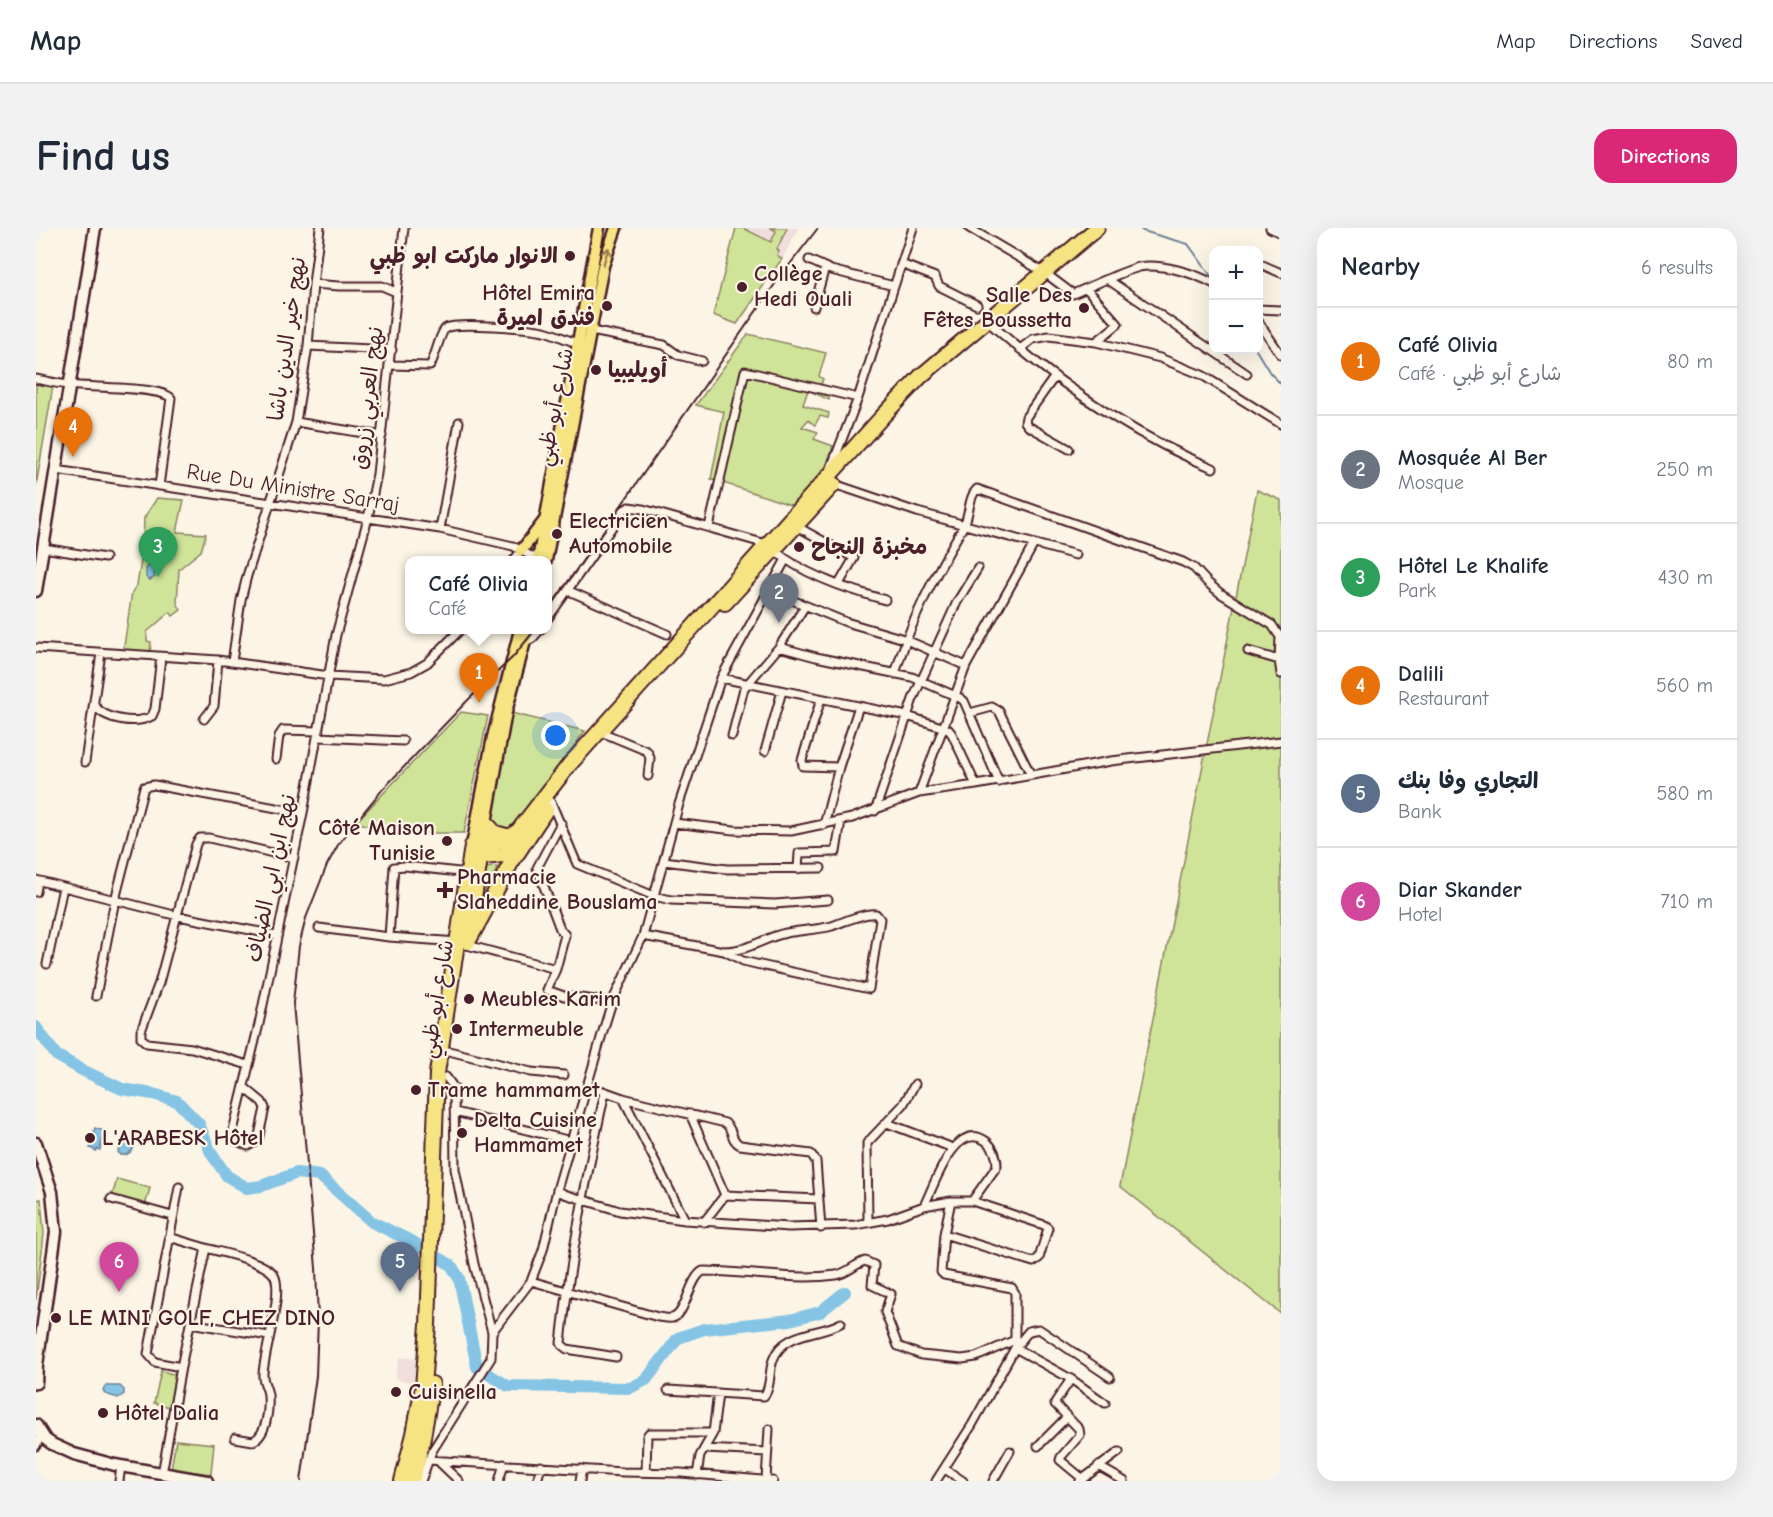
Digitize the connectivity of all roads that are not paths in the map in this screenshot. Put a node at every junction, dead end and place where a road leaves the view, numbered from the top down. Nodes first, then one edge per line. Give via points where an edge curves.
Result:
1 (95, 228) edge
2 (320, 228) edge
3 (404, 228) edge
4 (599, 228) edge
5 (616, 228) edge
6 (914, 228) edge
7 (969, 228) edge
8 (1097, 228) edge
9 (1109, 228) edge
10 (1270, 228) edge
11 (1281, 233) edge
12 (809, 260) dead end
13 (902, 264) junction
14 (1263, 265) edge
15 (825, 267) junction
16 (1281, 273) edge
17 (1048, 275) junction
18 (1107, 279) junction
19 (1209, 282) edge
20 (313, 284) junction
21 (894, 286) junction
22 (1087, 289) junction
23 (396, 292) junction
24 (977, 305) dead end
25 (814, 307) dead end
26 (1263, 309) edge
27 (1281, 310) edge
28 (993, 326) junction
29 (1263, 328) edge
30 (591, 331) junction
31 (1096, 342) junction
32 (579, 343) junction
33 (308, 346) junction
34 (1020, 349) junction
35 (392, 350) junction
36 (1281, 355) edge
37 (702, 361) dead end
38 (390, 365) junction
39 (577, 375) junction
40 (1247, 375) dead end
41 (1055, 376) junction
42 (36, 379) edge
43 (68, 385) junction
44 (858, 398) junction
45 (296, 422) junction
46 (459, 422) dead end
47 (1281, 424) edge
48 (382, 436) junction
49 (1069, 449) dead end
50 (1213, 468) dead end
51 (56, 470) junction
52 (830, 481) junction
53 (159, 486) junction
54 (269, 503) junction
55 (547, 517) junction
56 (368, 518) junction
57 (964, 525) junction
58 (796, 526) junction
59 (709, 527) junction
60 (440, 529) junction
61 (1034, 544) junction
62 (770, 547) junction
63 (43, 548) junction
64 (521, 551) junction
65 (1076, 555) dead end
66 (518, 556) edge
67 (530, 556) edge
68 (539, 556) edge
69 (547, 556) edge
70 (105, 558) dead end
71 (786, 559) junction
72 (978, 568) dead end
73 (839, 584) junction
74 (567, 590) junction
75 (36, 591) edge
76 (770, 591) junction
77 (885, 600) dead end
78 (805, 606) junction
79 (552, 612) edge
80 (456, 634) edge
81 (520, 634) edge
82 (526, 634) edge
83 (536, 634) edge
84 (667, 634) dead end
85 (905, 639) junction
86 (520, 645) junction
87 (779, 646) junction
88 (36, 648) edge
89 (933, 651) junction
90 (1248, 651) dead end
91 (100, 653) junction
92 (161, 657) junction
93 (218, 660) junction
94 (1278, 660) junction
95 (232, 662) junction
96 (966, 666) junction
97 (895, 674) junction
98 (1281, 674) edge
99 (329, 676) junction
100 (721, 678) junction
101 (921, 681) junction
102 (747, 684) junction
103 (782, 691) junction
104 (955, 695) junction
105 (822, 699) junction
106 (94, 705) junction
107 (859, 706) junction
108 (970, 713) junction
109 (907, 716) junction
110 (204, 719) dead end
111 (942, 727) junction
112 (318, 734) junction
113 (606, 734) junction
114 (732, 736) dead end
115 (403, 741) dead end
116 (1281, 741) edge
117 (765, 751) dead end
118 (276, 759) dead end
119 (85, 762) dead end
120 (840, 767) junction
121 (1031, 775) junction
122 (648, 776) dead end
123 (999, 782) junction
124 (976, 785) junction
125 (919, 793) junction
126 (551, 802) junction
127 (875, 811) junction
128 (303, 813) junction
129 (841, 821) junction
130 (486, 823) junction
131 (561, 823) junction
132 (674, 824) junction
133 (824, 825) junction
134 (510, 837) junction
135 (526, 838) junction
136 (476, 852) junction
137 (294, 858) junction
138 (664, 861) junction
139 (798, 868) junction
140 (821, 868) dead end
141 (468, 873) junction
142 (37, 881) edge
143 (63, 887) junction
144 (36, 892) edge
145 (654, 896) junction
146 (115, 900) junction
147 (828, 900) dead end
148 (178, 916) junction
149 (319, 928) dead end
150 (276, 935) junction
151 (643, 936) junction
152 (389, 937) junction
153 (464, 943) junction
154 (724, 951) junction
155 (47, 964) dead end
156 (556, 969) junction
157 (96, 996) dead end
158 (612, 1002) junction
159 (449, 1051) junction
160 (248, 1065) junction
161 (564, 1075) dead end
162 (446, 1077) junction
163 (915, 1084) dead end
164 (589, 1086) junction
165 (244, 1087) junction
166 (605, 1092) junction
167 (623, 1098) junction
168 (455, 1112) junction
169 (690, 1114) junction
170 (887, 1123) junction
171 (571, 1141) junction
172 (36, 1143) edge
173 (953, 1148) junction
174 (179, 1187) dead end
175 (557, 1190) junction
176 (725, 1196) junction
177 (583, 1198) junction
178 (111, 1199) dead end
179 (819, 1199) junction
180 (951, 1201) junction
181 (972, 1201) junction
182 (924, 1206) junction
183 (172, 1216) junction
184 (685, 1220) junction
185 (704, 1222) junction
186 (868, 1223) junction
187 (821, 1228) junction
188 (434, 1232) junction
189 (944, 1234) junction
190 (169, 1237) junction
191 (207, 1248) junction
192 (433, 1260) junction
193 (531, 1281) junction
194 (567, 1291) junction
195 (190, 1323) junction
196 (841, 1323) dead end
197 (492, 1332) junction
198 (269, 1336) junction
199 (1015, 1344) junction
200 (616, 1357) dead end
201 (36, 1366) edge
202 (181, 1367) junction
203 (1110, 1377) dead end
204 (1071, 1379) junction
205 (36, 1383) edge
206 (668, 1390) dead end
207 (718, 1393) junction
208 (1105, 1403) dead end
209 (1067, 1417) junction
210 (36, 1425) edge
211 (769, 1429) dead end
212 (712, 1433) junction
213 (235, 1438) dead end
214 (37, 1440) edge
215 (1038, 1446) dead end
216 (704, 1449) junction
217 (1010, 1451) dead end
218 (767, 1452) junction
219 (1119, 1452) dead end
220 (74, 1454) junction
221 (428, 1460) junction
222 (438, 1461) junction
223 (504, 1464) junction
224 (121, 1466) junction
225 (541, 1466) junction
226 (1098, 1466) junction
227 (582, 1469) junction
228 (945, 1469) junction
229 (622, 1472) junction
230 (646, 1472) junction
231 (162, 1474) junction
232 (697, 1474) junction
233 (745, 1479) edge
234 (456, 1480) edge
235 (770, 1480) edge
236 (1082, 1480) edge
237 (119, 1481) edge
238 (207, 1481) edge
239 (402, 1481) edge
240 (412, 1481) edge
241 (421, 1481) edge
242 (499, 1481) edge
243 (537, 1481) edge
244 (580, 1481) edge
245 (622, 1481) edge
246 (936, 1481) edge
247 (963, 1481) edge
248 (993, 1481) edge
249 (1124, 1481) edge

1 - 43 street
2 - 20 street, نهج خير الدين باشا
3 - 23 street, نهج العربي زروق
4 - 32 main road, شارع أبو ظبي
30 -> 5 main road, شارع أبو ظبي via 603,266
6 - 13 street
7 - 17 street
8 - 17 highway
9 - 17 highway
10 - 11 street
12 - 15 street
13 - 21 street
13 - 24 street via 935,276 939,286
14 - 16 street
15 - 21 street
15 - 25 street
17 - 22 street via 1073,294
17 - 28 highway
17 - 52 highway via 921,376
18 - 19 street via 1138,267 1154,266
18 - 22 street
18 - 40 street
20 - 23 street via 382,286
20 - 33 street, نهج خير الدين باشا
21 - 44 street
22 - 31 street via 1118,324
23 - 35 street, نهج العربي زروق
26 - 27 street
28 - 34 street
28 - 52 highway via 926,384
29 - 36 street
30 - 37 street via 664,345 678,355
30 - 39 main road, شارع أبو ظبي
31 - 34 street via 1042,336
31 - 47 street via 1180,364
32 - 38 street via 540,330 449,327 443,331 430,366
32 - 39 main road, شارع أبو ظبي
33 - 35 street
33 - 45 street, نهج خير الدين باشا
34 - 41 street
35 - 38 street, نهج العربي زروق
38 - 48 street, نهج العربي زروق
39 - 55 main road, شارع أبو ظبي
39 - 69 main road, شارع أبو ظبي
41 - 49 street via 1025,422
41 - 50 street via 1163,446
42 - 43 street
43 - 51 street
43 - 53 street via 170,396
44 - 52 street
44 - 59 street via 746,371
45 - 48 street
45 - 54 street, نهج خير الدين باشا
46 - 60 street
48 - 56 street, نهج العربي زروق
51 - 53 street, Rue Du Ministre Sarraj
51 - 63 street
52 - 57 street
52 - 58 highway
52 - 62 highway
53 - 54 street, Rue Du Ministre Sarraj
54 - 56 street, Rue Du Ministre Sarraj
54 - 95 street, نهج خير الدين باشا via 241,600
55 - 64 main road
55 - 68 main road, شارع أبو ظبي
56 - 60 street, Rue Du Ministre Sarraj
56 - 99 street, نهج العربي زروق via 341,610
57 - 61 street
57 - 85 street
57 - 94 street via 977,489 1183,562 1220,593 1272,625 1280,637
58 - 62 highway
58 - 73 street via 853,558
59 - 62 street
59 - 74 street via 643,508 626,508
60 - 64 street, Rue Du Ministre Sarraj
61 - 65 street
61 - 96 street
62 - 71 street
62 - 113 highway
62 - 134 highway via 569,765 525,824
63 - 70 street
63 - 75 street
64 - 66 street
64 - 67 street, Rue Du Ministre Sarraj
71 - 73 street
71 - 76 street
72 - 89 street
73 - 77 street
74 - 79 street
74 - 84 street
76 - 78 street
76 - 100 street
78 - 85 street
78 - 87 street
80 - 99 street via 435,656 411,672 384,679
81 - 86 main road, شارع أبو ظبي
82 - 86 main road, شارع أبو ظبي
83 - 86 street
85 - 89 street
85 - 97 street
86 - 130 main road, شارع أبو ظبي
86 - 136 main road, شارع أبو ظبي via 492,737
87 - 97 street
87 - 102 street
88 - 91 street
89 - 96 street
89 - 101 street
90 - 94 street
91 - 92 street
91 - 106 street
92 - 93 street
92 - 106 street via 152,716 113,718
93 - 95 street
93 - 110 street via 214,706
94 - 98 street
95 - 99 street
96 - 104 street
97 - 101 street
99 - 112 street, نهج ابن ابي الضياف
100 - 102 street
100 - 132 street
101 - 104 street
101 - 109 street
102 - 103 street
102 - 114 street
103 - 105 street
103 - 117 street
104 - 108 street via 964,701
104 - 111 street
105 - 107 street
105 - 120 street via 801,764
106 - 119 street
107 - 109 street
107 - 120 street
108 - 121 street via 992,707 999,711
108 - 123 street
109 - 111 street
109 - 127 street
111 - 124 street via 952,734
111 - 125 street
112 - 115 street
112 - 118 street via 283,730
112 - 128 street, نهج ابن ابي الضياف
113 - 122 street via 647,751
113 - 126 highway
116 - 121 street
120 - 133 street
121 - 123 street
123 - 124 street
124 - 125 street
125 - 127 street
126 - 131 street
126 - 135 highway
127 - 129 street
128 - 137 street, نهج ابن ابي الضياف
128 - 146 street via 146,785
129 - 133 street
129 - 139 street via 837,852 800,853
130 - 134 highway via 495,833
130 - 136 main road, شارع أبو ظبي
131 - 145 street via 577,864
131 - 156 street via 537,868 565,935
132 - 133 street via 758,831
132 - 138 street
134 - 136 highway
135 - 136 highway via 503,855
135 - 153 highway
136 - 141 highway, شارع أبو ظبي
136 - 153 highway, شارع أبو ظبي
137 - 148 street via 200,838
137 - 150 street, نهج ابن ابي الضياف
138 - 139 street via 727,869
138 - 145 street
139 - 140 street
141 - 152 street via 394,867
141 - 153 highway, شارع أبو ظبي
142 - 143 street
142 - 144 street
143 - 146 street
143 - 155 street
145 - 147 street via 757,904
145 - 151 street
146 - 148 street
146 - 157 street
148 - 150 street
148 - 160 street via 159,983 142,1023 141,1038 147,1043 192,1048
149 - 152 street
150 - 160 street, نهج ابن ابي الضياف
151 - 154 street
151 - 158 street
152 - 153 street
153 - 156 street
153 - 159 highway, شارع أبو ظبي
153 - 188 highway, شارع أبو ظبي via 441,1039
154 - 154 street via 745,949 776,935 828,927 872,913 880,919 869,988 743,961
156 - 158 street via 549,992
158 - 164 street
159 - 161 street via 531,1072
159 - 162 highway, شارع أبو ظبي
160 - 165 street, نهج ابن ابي الضياف
162 - 168 street via 454,1088
162 - 188 highway, شارع أبو ظبي
163 - 170 street
164 - 166 street
164 - 171 street
165 - 165 street, نهج ابن ابي الضياف via 233,1136 248,1146 258,1140 266,1108
166 - 167 street
166 - 177 street
167 - 169 street
167 - 184 street
168 - 171 street
168 - 197 street via 457,1179
169 - 176 street
169 - 179 street via 725,1123 740,1145 813,1155
170 - 173 street
170 - 186 street via 866,1148
171 - 175 street
172 - 201 street via 52,1192 56,1243
173 - 181 street via 974,1136 982,1138 994,1151 997,1166
173 - 182 street
174 - 183 street
175 - 177 street
175 - 193 street via 549,1230
176 - 179 street
176 - 185 street
177 - 184 street via 620,1211
177 - 194 street
178 - 183 street
179 - 187 street
180 - 181 street
180 - 182 street
180 - 189 street
181 - 189 street via 1047,1226 1038,1261 1034,1263
182 - 186 street
183 - 190 street
184 - 185 street
185 - 187 street
186 - 187 street
188 - 192 highway
189 - 199 street via 942,1274 1014,1290
190 - 191 street
190 - 202 street via 148,1354 155,1362
191 - 195 street
191 - 198 street via 261,1265 273,1273 277,1296
192 - 239 highway via 423,1386
192 - 240 highway via 437,1326 432,1388
193 - 194 street
193 - 197 street
194 - 199 street via 672,1318 703,1272 819,1276 847,1272 865,1261 873,1265 872,1285 891,1294 885,1312 895,1342 902,1348 921,1355 962,1359
194 - 200 street via 562,1345
195 - 198 street
195 - 202 street
196 - 207 street via 825,1331 796,1336 779,1350 771,1364 764,1396
197 - 221 street via 491,1358
198 - 213 street via 263,1372 268,1397 264,1430 254,1441
199 - 203 street via 1029,1331 1039,1329
199 - 204 street
199 - 228 street
201 - 205 street
202 - 231 street
204 - 208 street
204 - 209 street via 1055,1402
206 - 207 street
207 - 212 street
209 - 215 street
209 - 236 street via 1080,1435 1060,1460
210 - 220 street via 45,1439
211 - 218 street
212 - 216 street
212 - 230 street via 649,1433
214 - 220 street via 59,1453
216 - 218 street
216 - 232 street
217 - 248 street
218 - 235 street
219 - 226 street
220 - 224 street
221 - 222 street
221 - 241 street
222 - 223 street
222 - 234 street
223 - 225 street
223 - 242 street
224 - 231 street
224 - 237 street
225 - 227 street
225 - 243 street
226 - 236 street
226 - 249 street
227 - 229 street
227 - 244 street
228 - 246 street
228 - 247 street
229 - 230 street
229 - 245 street
230 - 232 street
231 - 238 street
232 - 233 street
233 - 235 street

